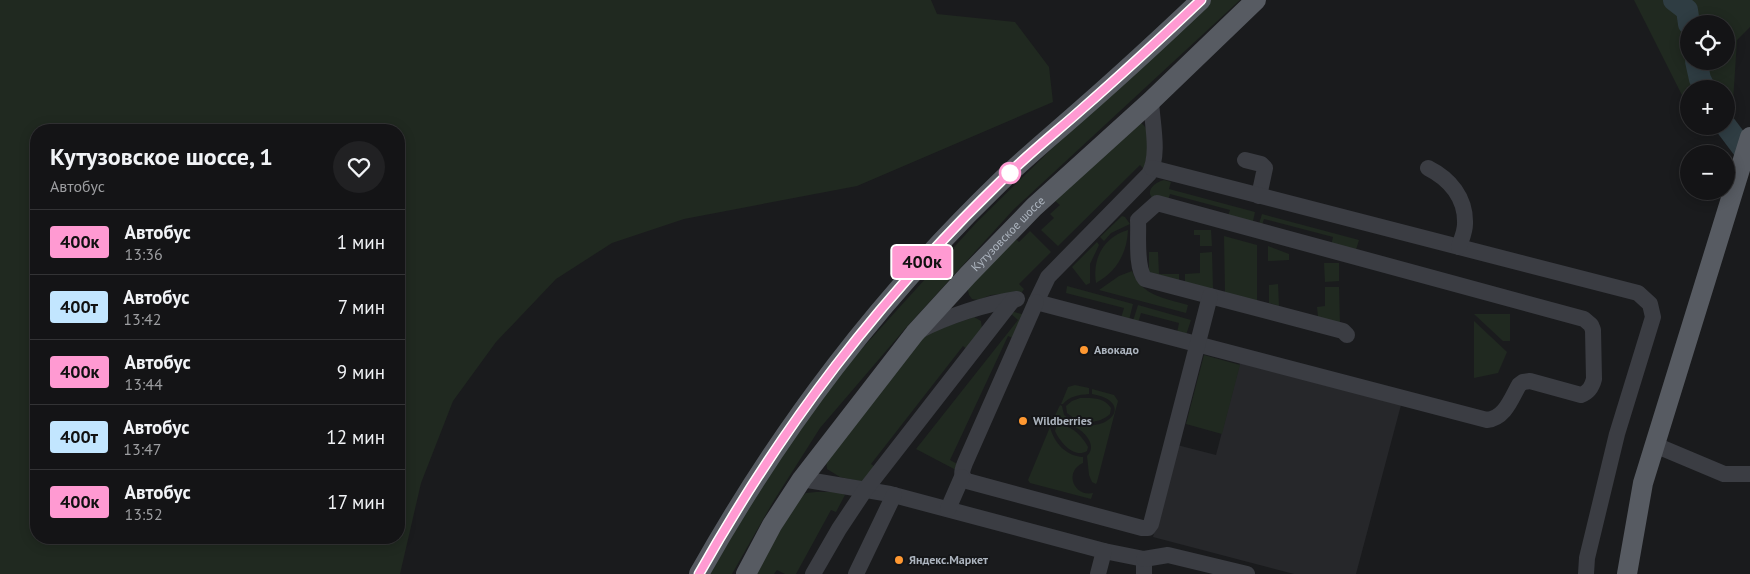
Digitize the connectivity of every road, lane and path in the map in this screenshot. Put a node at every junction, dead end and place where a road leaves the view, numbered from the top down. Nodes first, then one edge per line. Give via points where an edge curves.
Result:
1 (1201, 0) edge
2 (1256, 0) edge
3 (1151, 101) junction
4 (1750, 137) edge
5 (1244, 160) dead end
6 (1152, 168) junction
7 (1428, 168) dead end
8 (1140, 183) junction
9 (1259, 196) junction
10 (1157, 202) junction
11 (1115, 208) junction
12 (1138, 220) junction
13 (1459, 247) junction
14 (1210, 296) junction
15 (1038, 299) junction
16 (1013, 300) junction
17 (915, 333) junction
18 (1346, 335) dead end
19 (1197, 344) junction
20 (1655, 445) junction
21 (1750, 474) edge
22 (962, 478) junction
23 (802, 479) junction
24 (865, 490) junction
25 (894, 495) junction
26 (948, 509) junction
27 (1104, 551) junction
28 (1144, 567) edge
29 (699, 574) edge
30 (746, 574) edge
31 (813, 574) edge
32 (856, 574) edge
33 (1098, 574) edge
34 (1248, 574) edge
35 (1586, 574) edge
36 (1627, 574) edge

1 - 29 main road via 1001,180 900,286 841,357 798,416 734,512
2 - 3 main road, Кутузовское шоссе
3 - 6 street via 1156,149
3 - 17 main road, Кутузовское шоссе via 1034,207
4 - 20 main road
5 - 9 street via 1265,168
6 - 8 street
6 - 9 street
7 - 13 street via 1439,174 1460,197 1465,226
8 - 10 street via 1149,200
8 - 11 street
9 - 13 street
10 - 12 street
10 - 19 street via 1584,318 1593,330 1594,379 1592,387 1581,394 1523,382 1501,416 1487,420
11 - 12 street via 1126,210
11 - 15 street via 1048,277
12 - 14 street via 1139,266 1144,278
13 - 35 street via 1638,293 1650,304 1653,317 1617,434
14 - 18 street via 1344,331
14 - 19 street
15 - 16 street
15 - 19 street
15 - 22 street via 965,463
16 - 17 street via 930,325
16 - 24 street
17 - 23 main road, Кутузовское шоссе
19 - 22 street via 1148,528 967,482
20 - 21 street via 1724,474
20 - 36 main road via 1643,483
22 - 26 street
23 - 24 street
23 - 30 main road, Кутузовское шоссе
24 - 25 street
24 - 31 street
25 - 26 street
25 - 32 street
26 - 27 street
27 - 28 street
27 - 33 street
28 - 34 street via 1168,555

